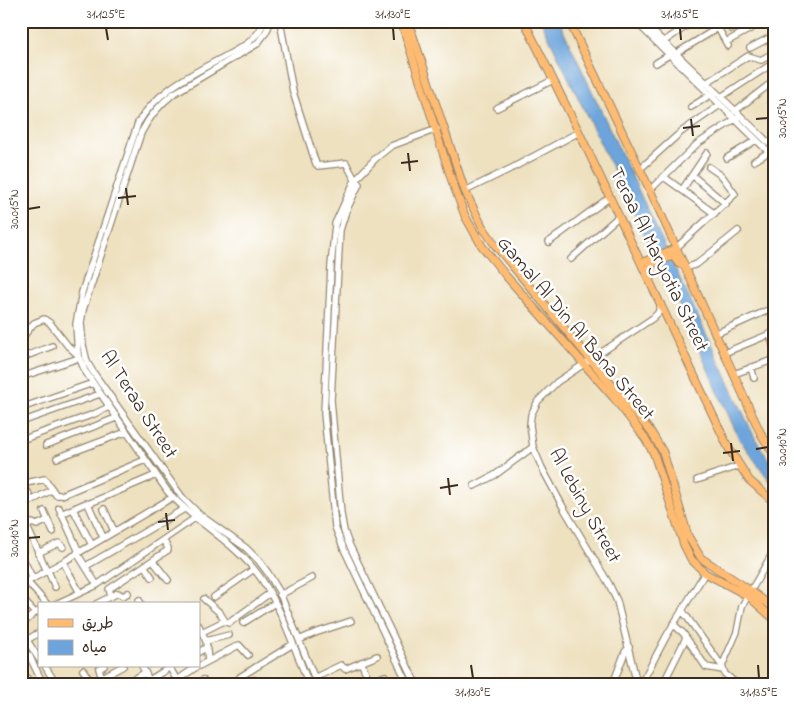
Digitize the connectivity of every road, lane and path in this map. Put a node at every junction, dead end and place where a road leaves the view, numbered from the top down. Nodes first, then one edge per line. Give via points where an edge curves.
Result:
1 (265, 21) edge
2 (271, 21) edge
3 (280, 21) edge
4 (401, 21) edge
5 (408, 21) edge
6 (524, 21) edge
7 (569, 21) edge
8 (635, 21) edge
9 (642, 21) edge
10 (663, 21) edge
11 (694, 21) edge
12 (747, 21) edge
13 (765, 21) edge
14 (726, 22) edge
15 (718, 28) junction
16 (731, 29) dead end
17 (651, 30) junction
18 (775, 35) edge
19 (663, 42) junction
20 (750, 48) dead end
21 (670, 52) junction
22 (775, 52) edge
23 (231, 57) junction
24 (775, 62) edge
25 (656, 63) dead end
26 (553, 80) junction
27 (775, 80) edge
28 (706, 84) junction
29 (710, 95) junction
30 (720, 97) junction
31 (720, 105) junction
32 (691, 107) dead end
33 (496, 108) dead end
34 (735, 111) junction
35 (738, 118) junction
36 (437, 130) junction
37 (579, 132) junction
38 (756, 140) junction
39 (772, 151) edge
40 (707, 153) dead end
41 (727, 158) dead end
42 (775, 158) edge
43 (754, 161) dead end
44 (709, 167) dead end
45 (640, 169) junction
46 (692, 175) junction
47 (664, 177) junction
48 (357, 182) junction
49 (650, 190) junction
50 (682, 190) junction
51 (465, 191) junction
52 (610, 197) junction
53 (726, 204) junction
54 (715, 214) junction
55 (619, 216) junction
56 (738, 231) dead end
57 (549, 242) dead end
58 (676, 248) junction
59 (669, 254) junction
60 (571, 259) dead end
61 (644, 262) junction
62 (685, 266) junction
63 (650, 281) junction
64 (661, 303) junction
65 (775, 307) edge
66 (25, 329) edge
67 (772, 333) edge
68 (715, 334) junction
69 (21, 339) edge
70 (52, 346) dead end
71 (775, 352) edge
72 (724, 353) junction
73 (21, 358) edge
74 (591, 358) junction
75 (775, 359) edge
76 (81, 360) junction
77 (583, 364) junction
78 (751, 368) junction
79 (734, 374) junction
80 (21, 377) edge
81 (754, 378) dead end
82 (93, 383) junction
83 (328, 392) junction
84 (100, 394) junction
85 (109, 407) junction
86 (21, 408) edge
87 (116, 418) junction
88 (21, 422) edge
89 (126, 432) junction
90 (21, 440) edge
91 (46, 445) dead end
92 (533, 446) junction
93 (335, 448) junction
94 (327, 449) junction
95 (775, 456) edge
96 (57, 458) dead end
97 (145, 460) junction
98 (739, 466) junction
99 (156, 475) junction
100 (697, 480) dead end
101 (21, 484) edge
102 (474, 486) dead end
103 (52, 490) junction
104 (28, 492) dead end
105 (173, 497) junction
106 (31, 501) junction
107 (775, 503) edge
108 (88, 504) junction
109 (21, 506) edge
110 (73, 509) junction
111 (104, 509) dead end
112 (184, 509) junction
113 (44, 511) dead end
114 (21, 514) edge
115 (195, 518) junction
116 (48, 520) junction
117 (25, 527) edge
118 (114, 531) junction
119 (53, 532) dead end
120 (103, 537) junction
121 (163, 540) junction
122 (92, 545) junction
123 (63, 547) dead end
124 (775, 549) edge
125 (38, 553) junction
126 (78, 553) junction
127 (24, 559) dead end
128 (153, 561) junction
129 (63, 562) junction
130 (86, 566) junction
131 (145, 567) junction
132 (254, 569) junction
133 (47, 571) junction
134 (705, 573) junction
135 (21, 575) edge
136 (152, 577) dead end
137 (33, 578) junction
138 (312, 578) dead end
139 (168, 580) dead end
140 (24, 583) edge
141 (97, 585) junction
142 (55, 586) dead end
143 (80, 593) junction
144 (128, 593) dead end
145 (270, 593) junction
146 (749, 593) junction
147 (280, 594) junction
148 (111, 596) junction
149 (214, 597) dead end
150 (204, 599) dead end
151 (760, 601) junction
152 (26, 602) dead end
153 (45, 602) edge
154 (60, 602) edge
155 (100, 602) edge
156 (275, 603) junction
157 (775, 609) edge
158 (682, 610) junction
159 (37, 612) edge
160 (351, 620) dead end
161 (775, 620) edge
162 (225, 621) junction
163 (242, 623) dead end
164 (673, 624) junction
165 (21, 626) edge
166 (200, 629) edge
167 (21, 632) edge
168 (38, 634) edge
169 (229, 635) dead end
170 (686, 638) junction
171 (299, 640) junction
172 (24, 642) edge
173 (206, 644) junction
174 (293, 644) junction
175 (629, 647) junction
176 (200, 651) edge
177 (31, 654) junction
178 (248, 655) dead end
179 (377, 656) dead end
180 (38, 658) edge
181 (21, 659) edge
182 (208, 660) junction
183 (361, 662) junction
184 (200, 665) edge
185 (21, 667) edge
186 (46, 668) edge
187 (101, 668) edge
188 (120, 668) edge
189 (143, 668) edge
190 (169, 668) edge
191 (171, 668) edge
192 (196, 668) edge
193 (723, 668) junction
194 (84, 670) dead end
195 (145, 673) junction
196 (155, 676) junction
197 (385, 676) dead end
198 (240, 677) dead end
199 (102, 678) junction
200 (316, 681) edge
201 (146, 682) edge
202 (178, 682) edge
203 (91, 683) edge
204 (369, 683) edge
205 (30, 684) edge
206 (43, 684) edge
207 (56, 684) edge
208 (124, 684) edge
209 (160, 684) edge
210 (309, 684) edge
211 (408, 684) edge
212 (416, 684) edge
213 (613, 684) edge
214 (637, 684) edge
215 (642, 684) edge
216 (663, 684) edge
217 (737, 684) edge

1 - 23 street via 255,36
2 - 23 street, Al Teraa Street via 262,39
3 - 48 street via 293,92 316,164 346,163
4 - 36 main road, Gamal Al Din Al Bana Street
5 - 51 main road, Gamal Al Din Al Bana Street
6 - 26 main road, Teraa Al Maryotia Street
7 - 45 main road, Teraa Al Maryotia Street
8 - 21 street
9 - 17 street
10 - 17 street
11 - 19 street
12 - 16 street
13 - 15 street via 727,44
14 - 15 street
15 - 21 street
17 - 19 street
18 - 20 street
19 - 21 street
21 - 25 street
21 - 28 street
21 - 29 street
22 - 28 street via 761,60 748,56
23 - 76 street, Al Teraa Street via 161,103 141,133 84,304
23 - 76 street via 168,89 138,123 82,292 76,324
24 - 30 street
26 - 33 street
26 - 37 main road, Teraa Al Maryotia Street
27 - 34 street
28 - 30 street
29 - 31 street
29 - 32 street
30 - 34 street
31 - 35 street
31 - 45 street via 681,132
34 - 35 street
35 - 38 street
35 - 39 street
35 - 47 street via 701,141
36 - 48 street via 389,148
36 - 77 main road, Gamal Al Din Al Bana Street via 452,181 482,246
37 - 51 street
37 - 52 main road, Teraa Al Maryotia Street
38 - 39 street
38 - 41 street
39 - 42 street
39 - 43 street
40 - 46 street
44 - 53 street via 722,176 734,192 734,197
45 - 49 main road, Teraa Al Maryotia Street
46 - 50 street
46 - 53 street
47 - 49 street
47 - 50 street
48 - 83 street via 340,230
49 - 58 main road, Teraa Al Maryotia Street
50 - 54 street
51 - 74 main road, Gamal Al Din Al Bana Street via 495,245
52 - 55 main road, Teraa Al Maryotia Street
52 - 57 street
53 - 54 street
54 - 58 street
55 - 60 street
55 - 61 main road, Teraa Al Maryotia Street
56 - 62 street via 697,264
58 - 59 main road
58 - 62 main road, Teraa Al Maryotia Street
59 - 61 main road
59 - 62 main road
59 - 63 main road via 650,266
61 - 63 main road, Teraa Al Maryotia Street
62 - 68 main road, Teraa Al Maryotia Street
63 - 64 main road, Teraa Al Maryotia Street
64 - 74 street, Al Lebiny Street via 653,318
64 - 98 main road, Teraa Al Maryotia Street
65 - 68 street
66 - 69 street, Al Teraa Street
66 - 76 street, Al Teraa Street via 37,320 48,321
67 - 71 street
67 - 72 street
68 - 72 main road, Teraa Al Maryotia Street
70 - 73 street
72 - 79 main road, Teraa Al Maryotia Street
74 - 77 street, Al Lebiny Street
74 - 146 main road, Gamal Al Din Al Bana Street via 651,432 663,452 688,536 701,558
75 - 78 street
76 - 80 street
76 - 82 street, Al Teraa Street
76 - 147 street, Al Teraa Street via 93,372 182,498 259,561
77 - 92 street, Al Lebiny Street via 557,382 538,401 530,425
77 - 134 main road, Gamal Al Din Al Bana Street via 649,444 686,550
78 - 79 street
78 - 81 street
79 - 95 main road, Teraa Al Maryotia Street via 761,434
82 - 84 street, Al Teraa Street
82 - 86 street
83 - 93 street
83 - 94 street via 324,421
84 - 85 street, Al Teraa Street
84 - 88 street
85 - 87 street, Al Teraa Street
85 - 90 street
87 - 89 street, Al Teraa Street
87 - 91 street
89 - 96 street
89 - 97 street, Al Teraa Street
92 - 102 street via 495,475
92 - 175 street, Al Lebiny Street via 563,508 612,591
93 - 94 street
93 - 212 street via 346,537
94 - 211 street via 337,533
97 - 99 street, Al Teraa Street
97 - 103 street via 62,496
98 - 100 street
98 - 107 main road, Teraa Al Maryotia Street
99 - 105 street, Al Teraa Street
99 - 108 street
101 - 103 street via 44,479
103 - 106 street
104 - 106 street
105 - 112 street, Al Teraa Street
105 - 118 street
106 - 109 street
108 - 110 street
108 - 120 street
110 - 122 street
110 - 126 street via 60,511
111 - 118 street
112 - 115 street, Al Teraa Street
112 - 130 street
113 - 116 street
114 - 117 street
115 - 121 street
115 - 132 street, Al Teraa Street
116 - 117 street
116 - 119 street
117 - 125 street
118 - 120 street
120 - 122 street
121 - 128 street via 168,550
121 - 141 street
122 - 126 street
123 - 125 street via 59,543
124 - 146 street
125 - 133 street
126 - 129 street
126 - 130 street
127 - 137 street
128 - 131 street
128 - 139 street
129 - 133 street
129 - 143 street
130 - 141 street
131 - 136 street
131 - 148 street via 109,589
132 - 145 street, Al Teraa Street
132 - 149 street
133 - 137 street
133 - 142 street
134 - 146 main road, Gamal Al Din Al Bana Street
134 - 158 street
135 - 140 street
137 - 140 street
138 - 147 street
140 - 153 street
141 - 143 street
143 - 154 street
144 - 148 street
145 - 156 street, Al Teraa Street
145 - 162 street via 229,622
146 - 151 main road, Gamal Al Din Al Bana Street
146 - 193 street
147 - 171 street, Al Teraa Street
148 - 155 street
150 - 162 street
151 - 157 main road, Gamal Al Din Al Bana Street
151 - 161 main road, Gamal Al Din Al Bana Street
152 - 159 street
156 - 163 street
156 - 174 street, Al Teraa Street
158 - 164 street
158 - 193 street
159 - 165 street
160 - 171 street
162 - 166 street
164 - 170 street
164 - 215 street
166 - 173 street
167 - 172 street
168 - 172 street
169 - 173 street
170 - 193 street via 706,667
170 - 216 street
171 - 200 street, Al Teraa Street
172 - 177 street
173 - 176 street
173 - 182 street
174 - 198 street
174 - 210 street, Al Teraa Street
175 - 213 street via 624,652
175 - 214 street, Al Lebiny Street
177 - 180 street
177 - 181 street
177 - 206 street
178 - 182 street via 240,645
179 - 183 street
182 - 184 street
183 - 200 street via 344,669 341,665
183 - 204 street
185 - 205 street
186 - 207 street
187 - 199 street
188 - 199 street
189 - 195 street
190 - 196 street
191 - 202 street
192 - 202 street
193 - 217 street
194 - 203 street
195 - 201 street
195 - 208 street
196 - 201 street
196 - 209 street
197 - 204 street
199 - 203 street

